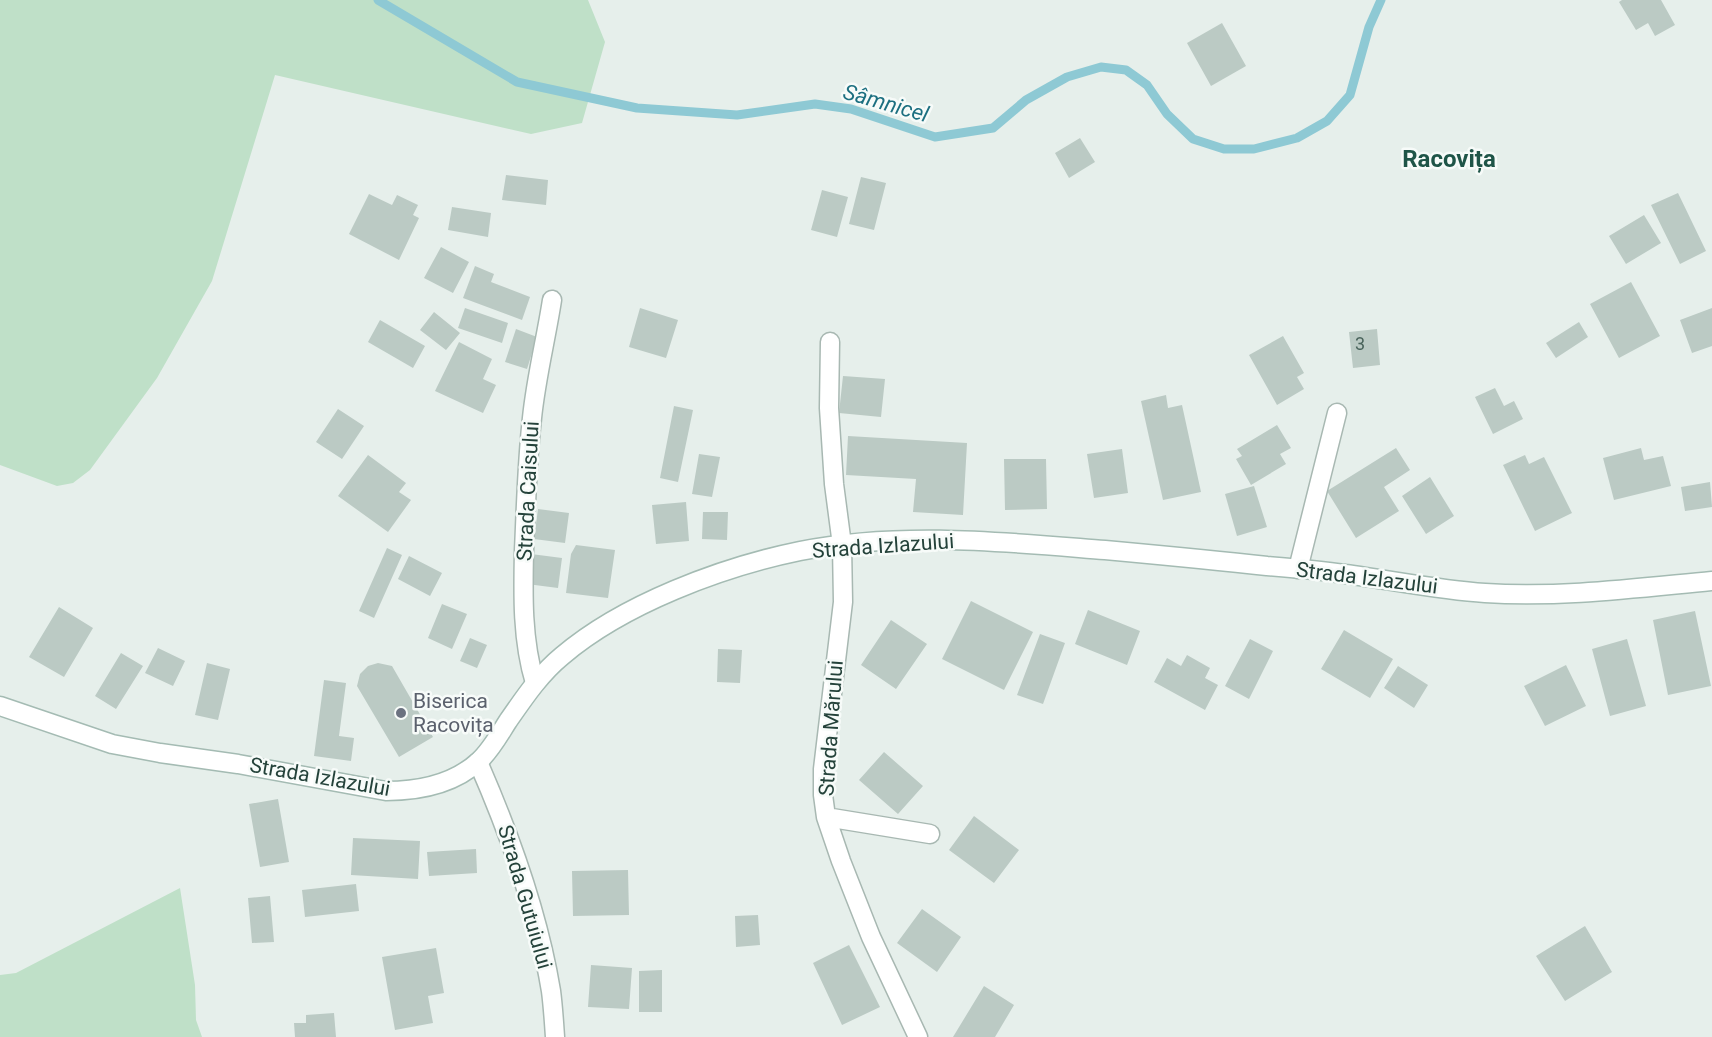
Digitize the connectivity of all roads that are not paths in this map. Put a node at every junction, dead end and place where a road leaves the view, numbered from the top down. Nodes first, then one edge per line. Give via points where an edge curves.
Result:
1 (552, 300) dead end
2 (830, 342) dead end
3 (1337, 413) dead end
4 (842, 545) junction
5 (1298, 569) junction
6 (1712, 581) edge
7 (535, 683) junction
8 (0, 706) edge
9 (478, 762) junction
10 (826, 818) junction
11 (930, 834) dead end
12 (555, 1037) edge
13 (918, 1037) edge

1 - 7 street, Strada Caisului via 532,416 526,501 525,628 527,658
2 - 4 street, Strada Mărului via 829,408
3 - 5 street
4 - 5 street, Strada Izlazului via 923,540 1005,542
4 - 7 street, Strada Izlazului via 760,561 686,586 594,632 560,657
4 - 10 street, Strada Mărului via 843,602 823,769
5 - 6 street, Strada Izlazului via 1482,593 1528,595
7 - 9 street, Strada Izlazului
8 - 9 street, Strada Izlazului via 112,744 386,791 435,785
9 - 12 street, Strada Gutuiului via 511,844 538,932 551,992
10 - 11 street
10 - 13 street, Strada Mărului via 871,937

